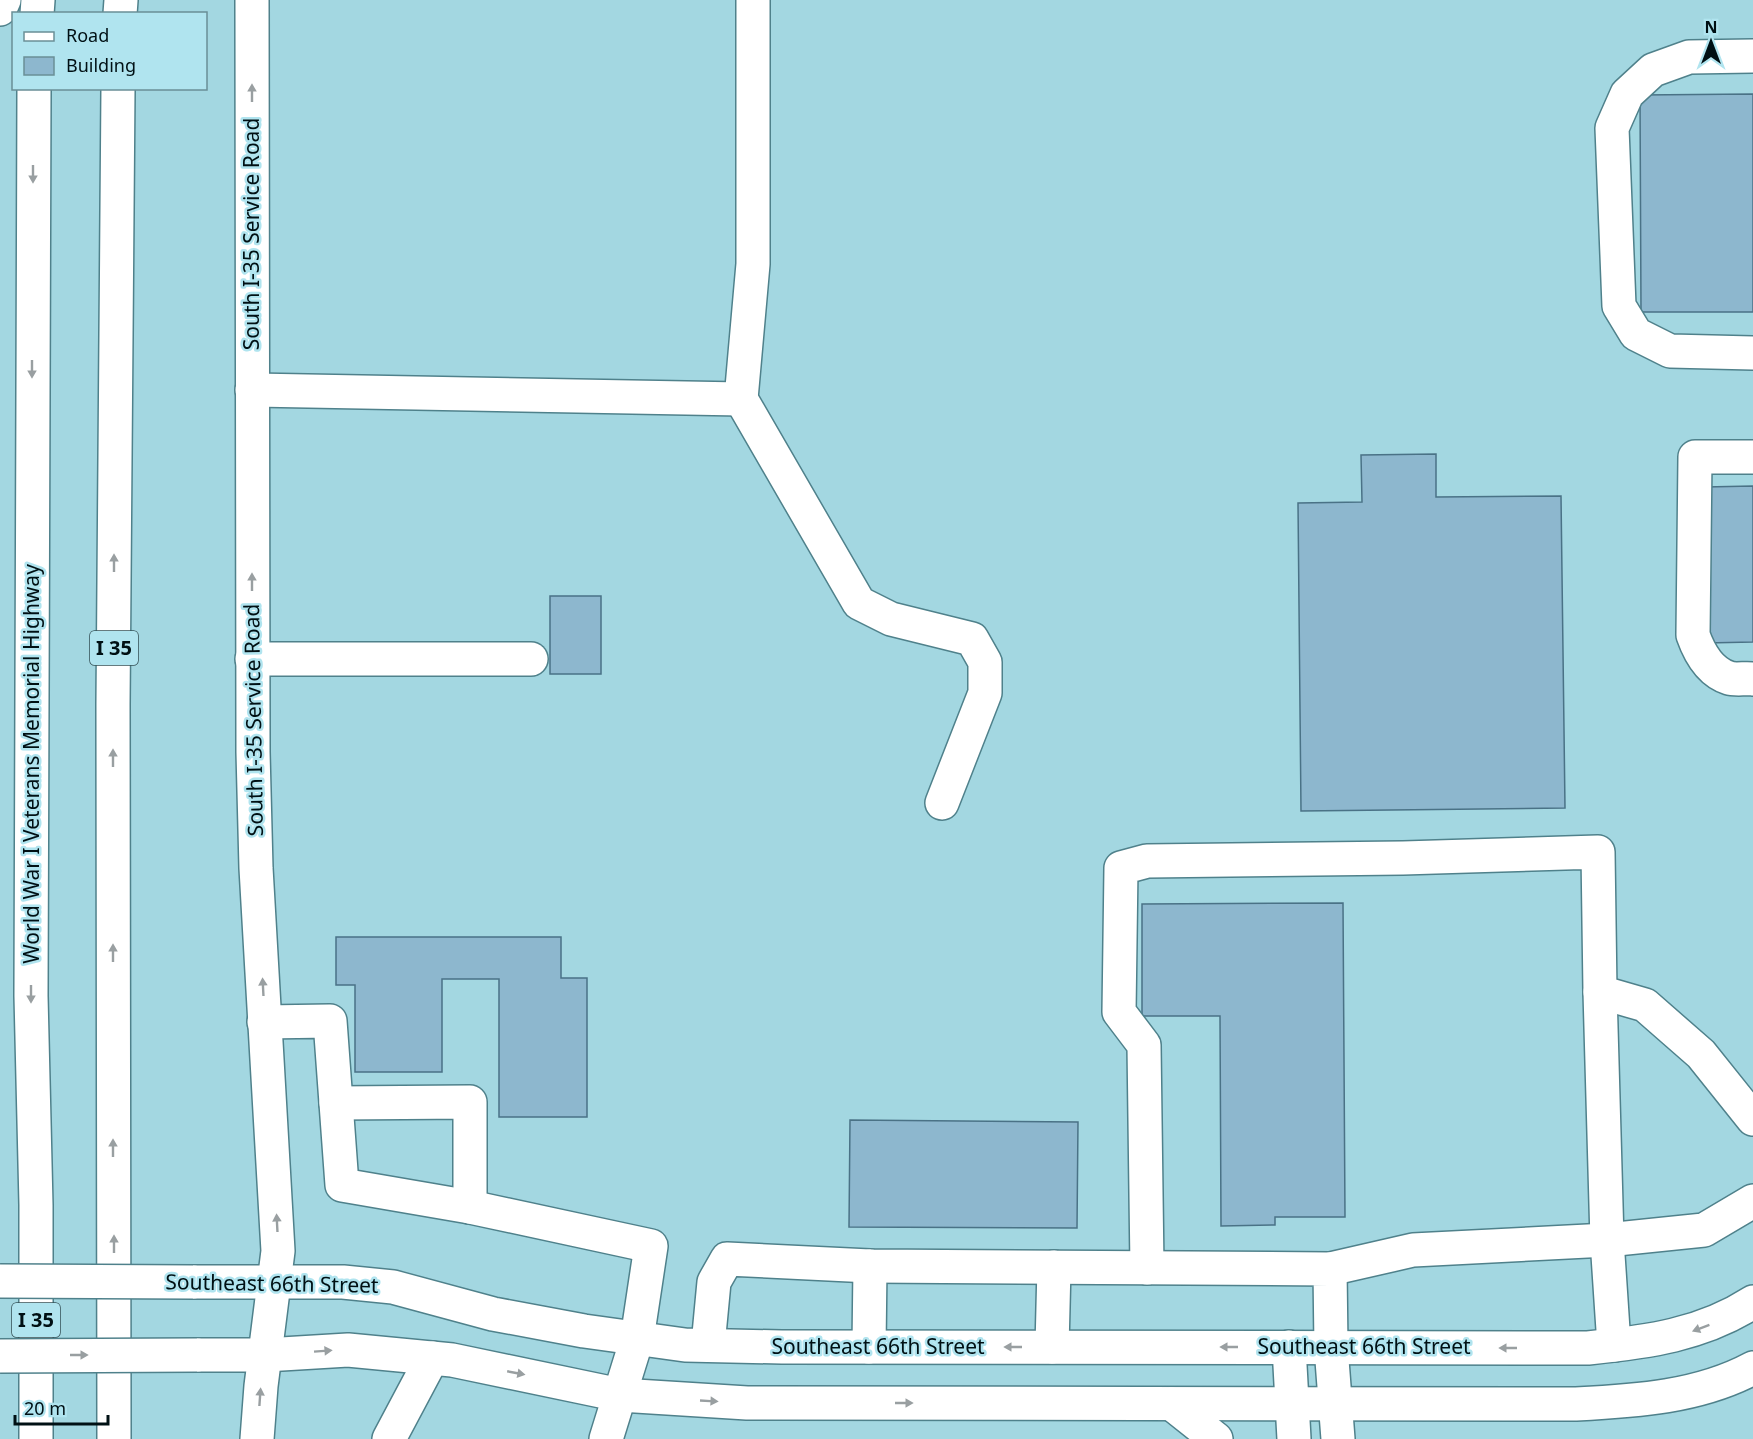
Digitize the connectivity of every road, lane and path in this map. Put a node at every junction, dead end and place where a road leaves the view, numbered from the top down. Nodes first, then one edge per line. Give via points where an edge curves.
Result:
1 (4, 0) edge
2 (252, 0) edge
3 (753, 0) edge
4 (0, 9) edge
5 (1753, 56) edge
6 (34, 90) edge
7 (118, 90) edge
8 (1753, 353) edge
9 (252, 390) junction
10 (741, 399) junction
11 (1753, 457) edge
12 (252, 659) junction
13 (531, 659) dead end
14 (1753, 679) edge
15 (942, 803) dead end
16 (1600, 992) junction
17 (264, 1022) junction
18 (336, 1103) junction
19 (1753, 1119) edge
20 (1753, 1201) edge
21 (470, 1207) junction
22 (1607, 1240) junction
23 (870, 1266) junction
24 (1054, 1267) junction
25 (1148, 1268) junction
26 (1330, 1269) junction
27 (0, 1281) edge
28 (274, 1282) junction
29 (1753, 1302) edge
30 (637, 1339) junction
31 (708, 1345) junction
32 (1614, 1345) junction
33 (869, 1347) junction
34 (1052, 1347) junction
35 (1289, 1347) junction
36 (1331, 1347) junction
37 (265, 1355) junction
38 (0, 1356) edge
39 (432, 1358) junction
40 (1753, 1368) edge
41 (620, 1395) junction
42 (1172, 1404) junction
43 (1291, 1404) junction
44 (1335, 1404) junction
45 (36, 1439) edge
46 (114, 1439) edge
47 (257, 1439) edge
48 (389, 1439) edge
49 (606, 1439) edge
50 (1216, 1439) edge
51 (1294, 1439) edge
52 (1338, 1439) edge

1 - 4 main road
9 -> 2 main road, South I-35 Service Road
3 - 10 main road via 753,264
5 - 8 main road via 1689,57 1653,70 1627,94 1612,128 1619,306 1636,334 1670,351
6 -> 45 main road, World War I Veterans Memorial Highway / I 35 via 31,996
46 -> 7 main road, I 35 via 113,704
9 - 10 main road
12 -> 9 main road, South I-35 Service Road
10 - 15 main road via 859,603 891,619 972,639 985,662 985,693
11 - 14 main road via 1695,457 1693,635 1712,668 1729,678
12 - 13 main road
17 -> 12 main road, South I-35 Service Road
16 - 19 main road via 1645,1005 1701,1054
16 - 22 main road
16 - 25 main road via 1598,852 1169,860 1121,868 1119,1011 1144,1045
17 - 18 main road via 330,1021
28 -> 17 main road, South I-35 Service Road via 278,1251
18 - 21 main road via 342,1185
18 - 21 main road via 470,1102
20 - 22 main road via 1704,1230
21 - 30 main road via 651,1246
22 - 26 main road via 1413,1250
22 - 32 main road
23 - 24 main road
23 - 31 main road via 727,1258 714,1282
23 - 33 main road
24 - 25 main road
24 - 34 main road
25 - 26 main road
26 - 36 main road
27 - 28 main road, Southeast 66th Street, bridge
28 - 30 main road, Southeast 66th Street via 393,1287 493,1314
28 - 37 main road, South I-35 Service Road
29 -> 32 main road, Southeast 66th Street via 1699,1329 1649,1342
30 - 31 main road, Southeast 66th Street
30 - 41 main road
31 - 33 main road, Southeast 66th Street
32 -> 36 main road, Southeast 66th Street
34 -> 33 main road, Southeast 66th Street
35 -> 34 main road, Southeast 66th Street
35 - 36 main road, Southeast 66th Street
35 - 43 main road
36 - 44 main road
38 -> 37 main road, bridge
37 -> 39 main road via 348,1350
47 -> 37 main road, South I-35 Service Road
39 -> 41 main road
39 - 48 main road
40 - 44 main road via 1691,1391 1640,1401
41 -> 42 main road via 747,1403
41 - 49 main road
42 - 43 main road
42 - 50 main road
43 - 44 main road
43 - 51 main road
44 - 52 main road

